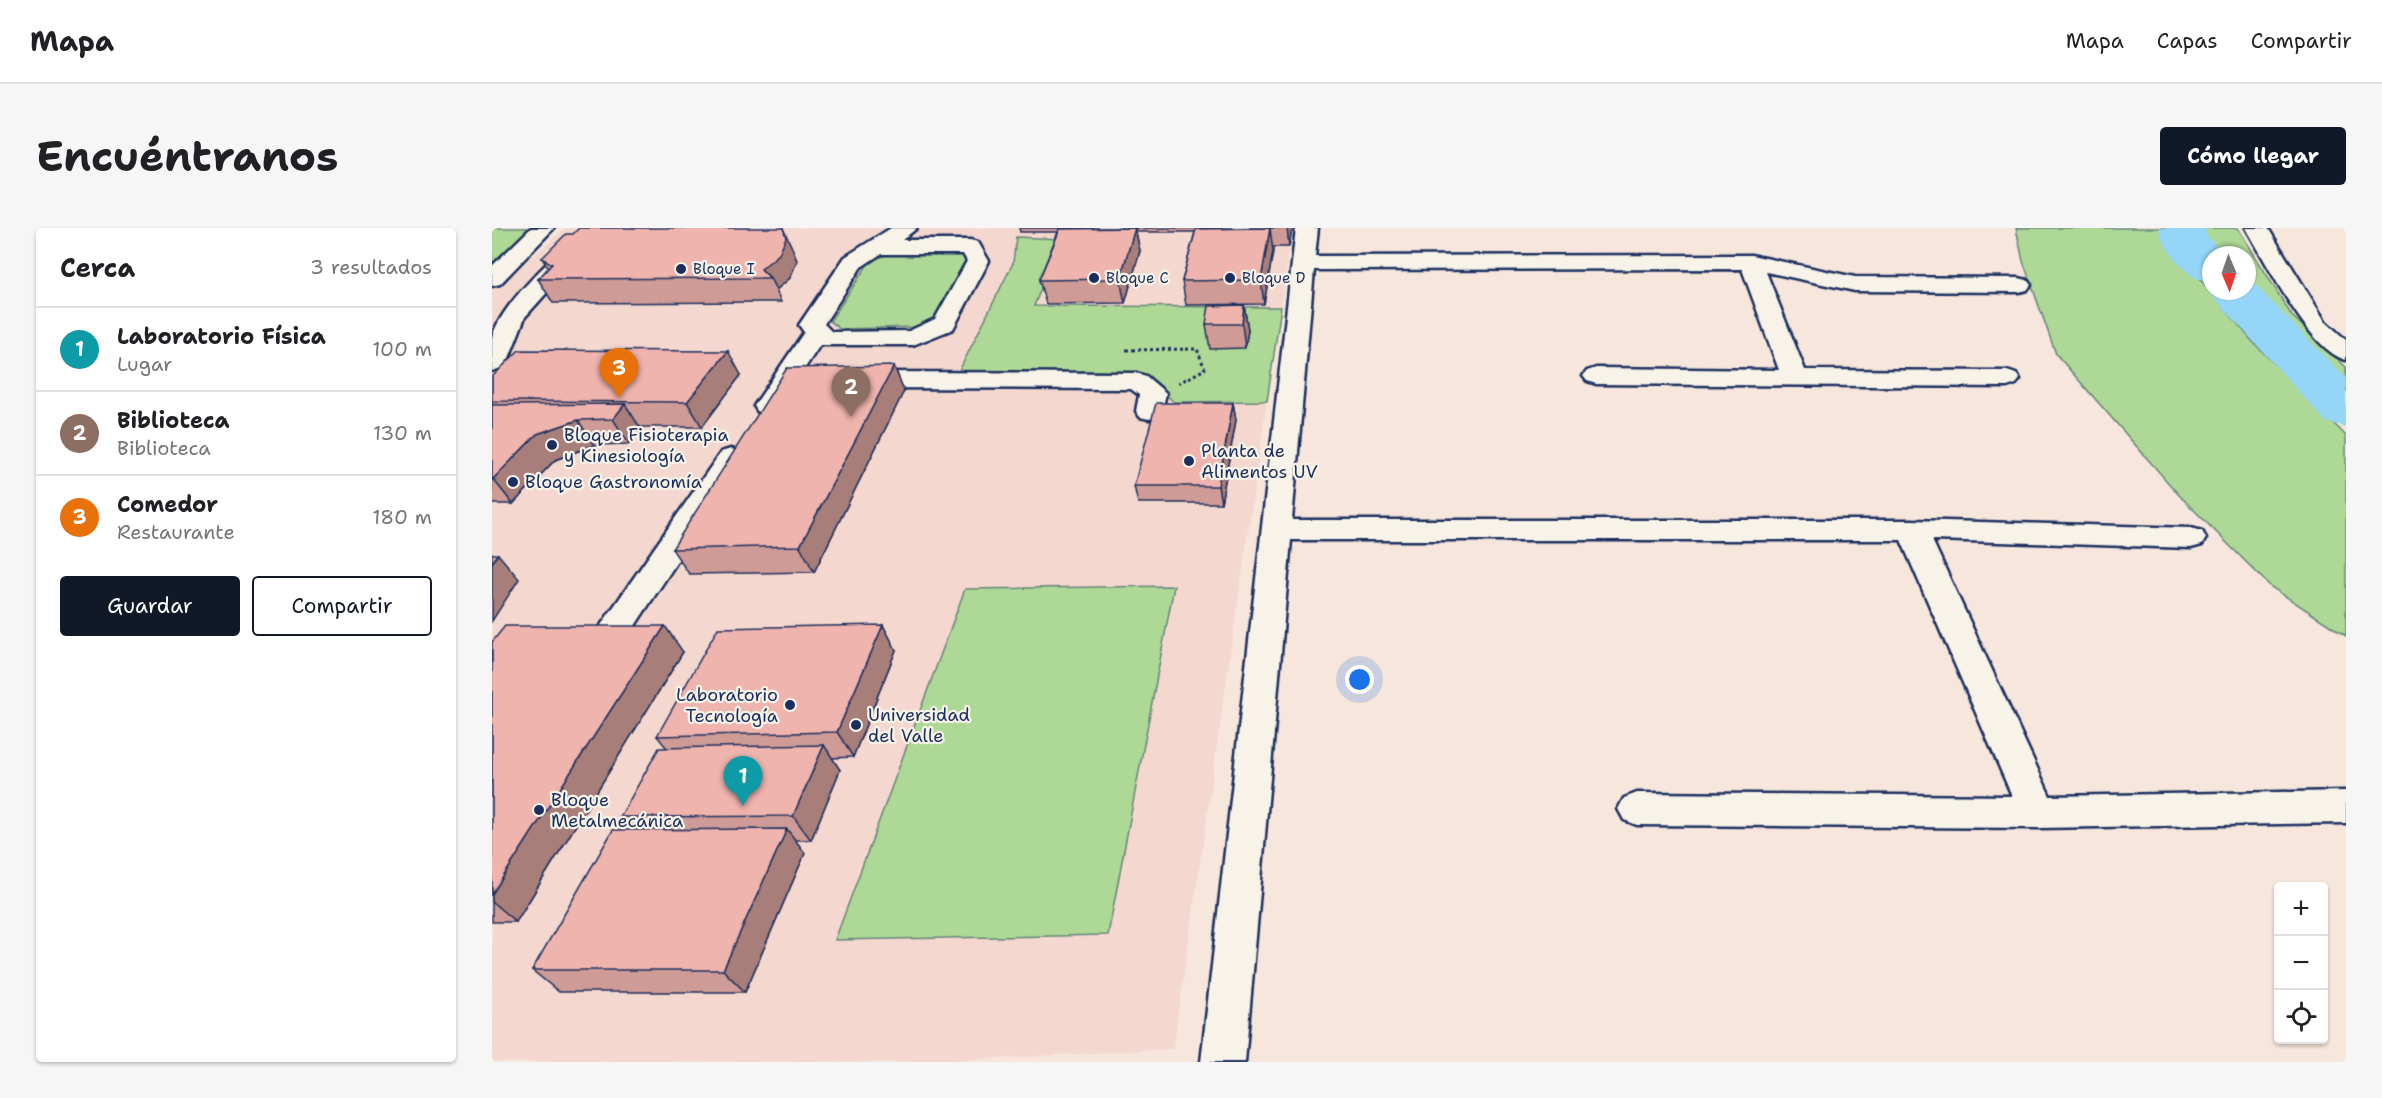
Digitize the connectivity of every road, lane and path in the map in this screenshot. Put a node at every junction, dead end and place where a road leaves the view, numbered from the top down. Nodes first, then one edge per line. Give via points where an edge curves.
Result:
1 (543, 228) edge
2 (599, 228) edge
3 (906, 228) edge
4 (1307, 228) edge
5 (2258, 228) edge
6 (975, 237) edge
7 (877, 247) junction
8 (1750, 262) junction
9 (1304, 263) junction
10 (492, 279) edge
11 (2019, 285) dead end
12 (817, 331) junction
13 (2346, 353) edge
14 (492, 363) edge
15 (1596, 376) dead end
16 (1794, 378) junction
17 (2007, 379) dead end
18 (784, 380) junction
19 (1149, 411) dead end
20 (1277, 530) junction
21 (1912, 530) junction
22 (2191, 538) dead end
23 (611, 636) edge
24 (2346, 807) edge
25 (1637, 809) dead end
26 (2038, 812) junction
27 (1223, 1062) edge

1 - 10 street
2 - 14 street via 569,254 514,315
3 - 7 street
4 - 9 street
5 - 13 street via 2316,325
6 - 7 street
6 - 12 street via 978,261 944,324 913,338 826,339
7 - 12 street via 853,262 811,325
8 - 9 street
8 - 11 street via 1856,284
8 - 16 street
9 - 20 street
12 - 18 street
15 - 16 street
16 - 17 street
18 - 19 street via 1137,381 1153,393
18 - 23 street
20 - 21 street
20 - 27 street
21 - 22 street
21 - 26 street
24 - 26 street
25 - 26 street

